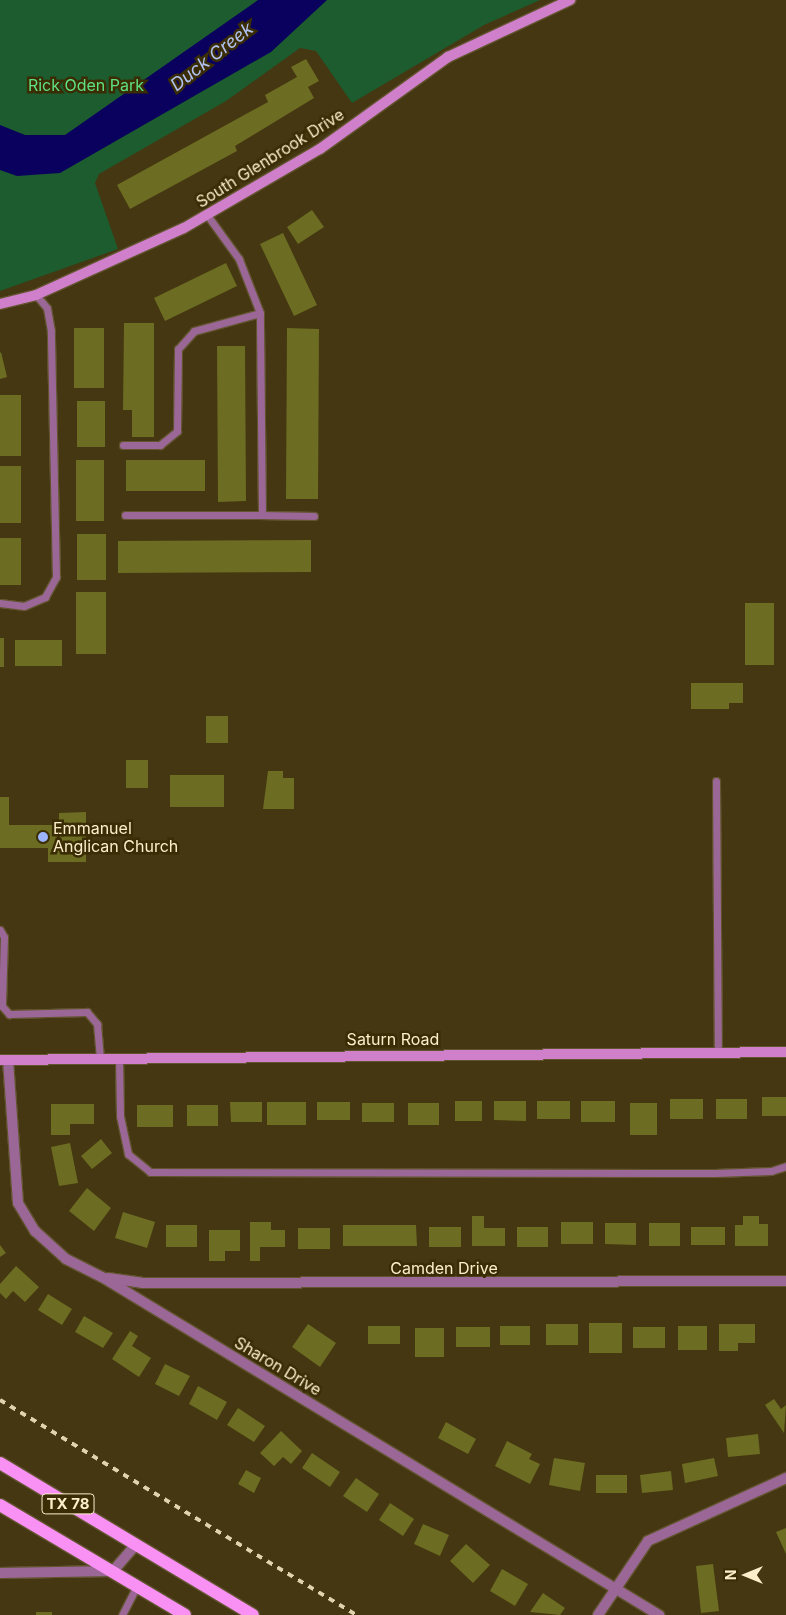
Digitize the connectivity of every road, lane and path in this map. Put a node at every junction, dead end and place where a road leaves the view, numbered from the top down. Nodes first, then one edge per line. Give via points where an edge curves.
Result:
1 (570, 0) edge
2 (206, 215) junction
3 (36, 295) junction
4 (0, 304) edge
5 (260, 313) junction
6 (123, 445) dead end
7 (125, 515) dead end
8 (262, 516) junction
9 (314, 516) dead end
10 (0, 603) edge
11 (716, 781) dead end
12 (0, 930) edge
13 (0, 1014) edge
14 (9, 1014) junction
15 (786, 1052) edge
16 (718, 1053) junction
17 (120, 1056) junction
18 (100, 1057) junction
19 (4, 1060) edge
20 (786, 1166) edge
21 (102, 1277) junction
22 (786, 1281) edge
23 (0, 1463) edge
24 (786, 1478) edge
25 (0, 1506) edge
26 (136, 1545) junction
27 (113, 1571) junction
28 (0, 1574) edge
29 (137, 1586) junction
30 (614, 1588) junction
31 (122, 1615) edge
32 (185, 1615) edge
33 (253, 1615) edge
34 (598, 1615) edge
35 (659, 1615) edge

1 - 2 street, South Glenbrook Drive via 448,57 320,149
2 - 3 street, South Glenbrook Drive
2 - 5 lane via 239,259
3 - 4 street, South Glenbrook Drive
3 - 10 lane via 47,308 51,331 56,577 45,597 24,606
5 - 6 lane via 194,330 178,349 176,431 160,445
5 - 8 lane
7 - 8 lane
8 - 9 lane
11 - 16 lane
12 - 14 lane via 4,937 2,1006
13 - 14 lane
14 - 18 lane via 87,1012 97,1024
15 - 16 street, Saturn Road
16 - 17 street, Saturn Road
17 - 18 street, Saturn Road
17 - 20 lane via 120,1116 128,1154 150,1172 715,1173 771,1171
18 - 19 street, Saturn Road
19 - 21 street, Sharon Drive via 18,1203 35,1231 66,1259
21 - 22 street, Camden Drive via 142,1283
21 - 30 street, Sharon Drive
23 - 26 main road, TX 78
24 - 30 street via 648,1541
25 - 27 main road, TX 78
26 - 27 street
26 - 33 main road, TX 78
27 - 28 street
27 - 29 main road, TX 78
29 - 31 lane
29 - 32 main road, TX 78
30 - 34 street
30 - 35 street, Sharon Drive

